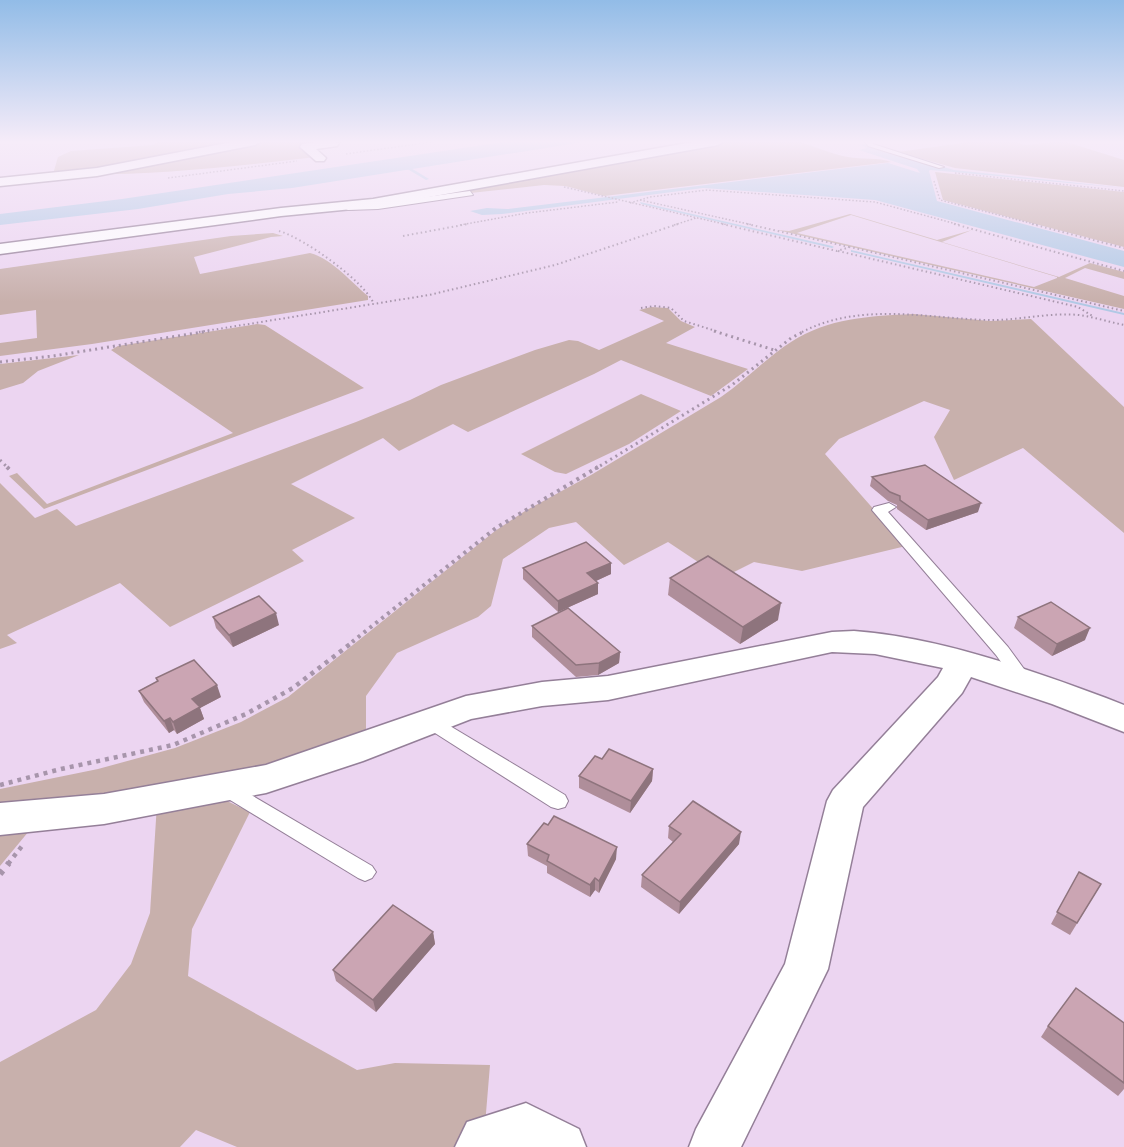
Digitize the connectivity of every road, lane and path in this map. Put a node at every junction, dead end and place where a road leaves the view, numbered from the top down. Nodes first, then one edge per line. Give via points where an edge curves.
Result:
1 (421, 195) edge
2 (466, 195) edge
3 (676, 195) edge
4 (770, 195) edge
5 (938, 195) edge
6 (603, 197) dead end
7 (639, 200) junction
8 (622, 202) junction
9 (629, 203) junction
10 (334, 208) junction
11 (696, 218) junction
12 (272, 230) dead end
13 (403, 236) dead end
14 (850, 247) junction
15 (1124, 248) edge
16 (0, 249) edge
17 (837, 251) junction
18 (1124, 271) edge
19 (374, 304) junction
20 (641, 308) dead end
21 (1124, 311) edge
22 (1095, 317) junction
23 (1124, 325) edge
24 (775, 350) junction
25 (0, 362) edge
26 (0, 460) edge
27 (10, 470) dead end
28 (889, 507) dead end
29 (962, 663) junction
30 (1025, 683) junction
31 (1124, 719) edge
32 (430, 721) junction
33 (0, 785) edge
34 (223, 786) junction
35 (558, 801) dead end
36 (0, 819) edge
37 (365, 872) dead end
38 (480, 1147) edge
39 (561, 1147) edge
40 (714, 1147) edge

1 - 10 street
2 - 10 lane via 378,207
3 - 7 path
4 - 18 path via 875,202
5 - 15 path via 940,200
6 - 8 path
7 - 9 path
7 - 14 path
8 - 9 path
8 - 13 path via 527,213
9 - 11 path
10 - 16 street
11 - 17 path
11 - 19 path via 524,274
12 - 19 path via 286,232 315,250 370,295
14 - 17 path
14 - 21 path
17 - 22 path via 1078,307
19 - 25 path
20 - 24 path via 671,308 684,321
22 - 23 path
22 - 24 path via 988,320 910,313 866,316 812,327
24 - 33 path via 732,385 496,528 284,693 173,745
26 - 27 path
28 - 30 lane via 879,510 1002,651
29 - 30 street
29 - 32 street via 890,644 861,640 831,642 608,688 542,694 466,708
29 - 40 street via 950,685 846,801 806,969
30 - 31 street
32 - 34 street via 266,779
32 - 35 lane
34 - 36 street via 104,808
34 - 37 lane
38 - 39 street via 484,1140 526,1128

